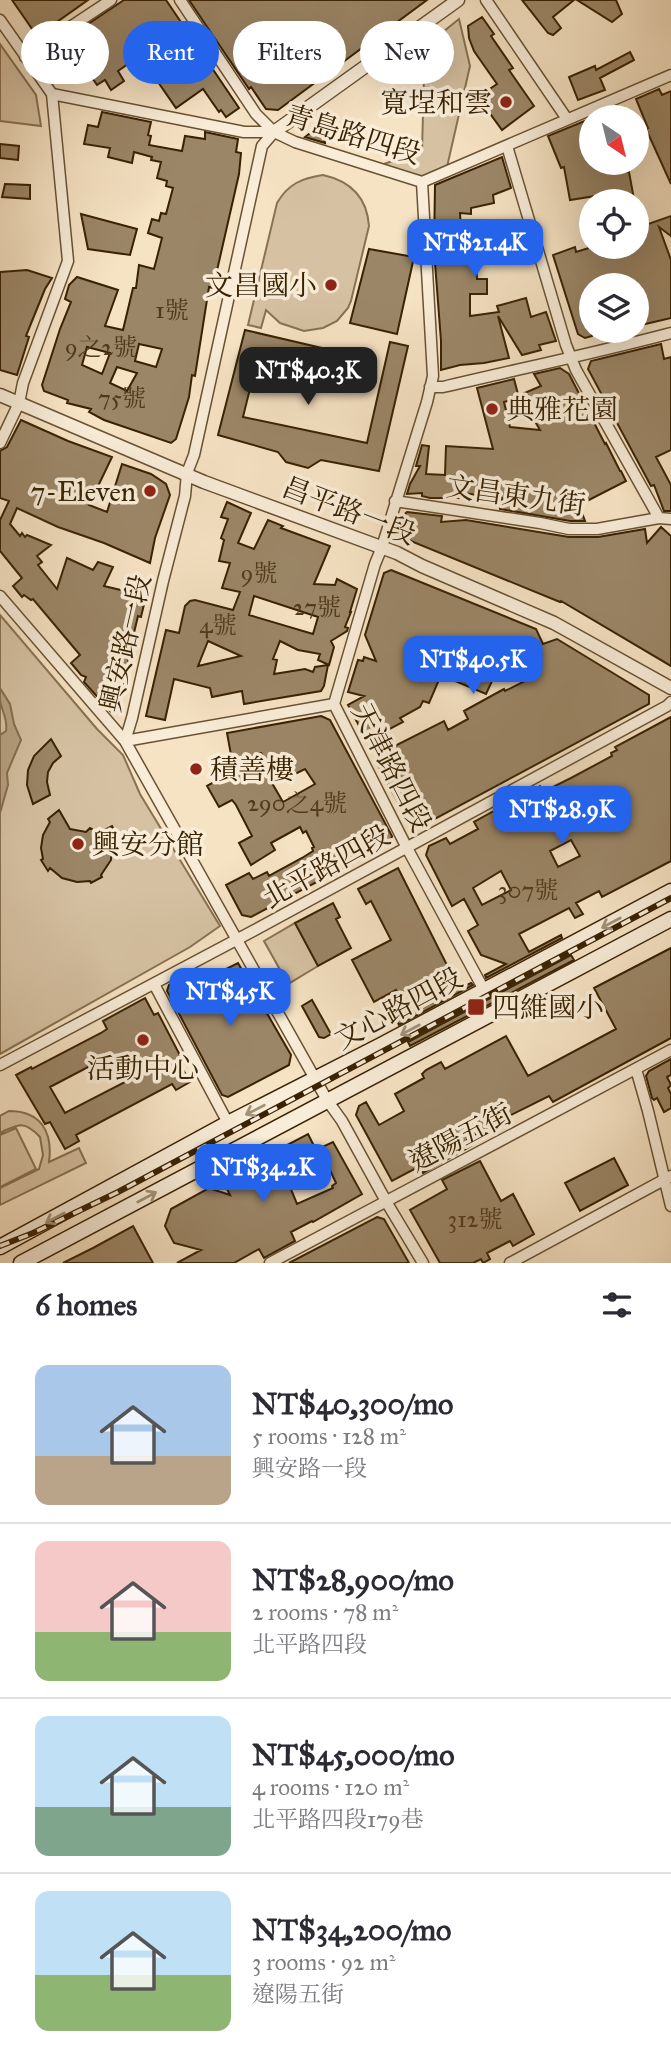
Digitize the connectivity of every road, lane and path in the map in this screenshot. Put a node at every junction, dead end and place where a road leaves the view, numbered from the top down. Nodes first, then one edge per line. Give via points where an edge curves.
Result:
1 (111, 0) edge
2 (180, 0) edge
3 (458, 0) edge
4 (486, 0) edge
5 (0, 20) edge
6 (79, 21) edge
7 (21, 51) edge
8 (671, 75) edge
9 (45, 84) edge
10 (52, 94) junction
11 (567, 119) junction
12 (274, 132) junction
13 (507, 146) junction
14 (422, 182) junction
15 (671, 333) edge
16 (571, 358) junction
17 (430, 387) junction
18 (0, 396) edge
19 (19, 403) junction
20 (0, 443) edge
21 (187, 473) junction
22 (395, 501) junction
23 (665, 519) edge
24 (382, 547) junction
25 (0, 596) edge
26 (671, 688) edge
27 (671, 702) edge
28 (334, 704) junction
29 (125, 741) junction
30 (407, 848) junction
31 (671, 891) edge
32 (671, 919) edge
33 (236, 940) junction
34 (154, 984) junction
35 (484, 990) junction
36 (671, 1050) edge
37 (0, 1065) edge
38 (636, 1069) junction
39 (316, 1079) junction
40 (327, 1100) junction
41 (228, 1123) junction
42 (667, 1178) edge
43 (387, 1203) junction
44 (671, 1206) edge
45 (0, 1247) edge
46 (21, 1263) edge
47 (270, 1263) edge
48 (423, 1263) edge
49 (510, 1263) edge

1 - 6 street
2 - 12 street
3 - 12 street
4 - 11 street
5 - 7 street
8 - 11 street, 青島路四段
9 - 10 street
10 - 12 street, 青島路四段 via 244,132
10 - 19 street via 68,261
11 - 13 street, 青島路四段
12 - 14 street, 青島路四段
12 - 21 street, 興安路一段 via 262,146
13 - 14 street, 青島路四段
13 - 16 street
14 - 17 street, 天津路四段
15 - 16 street
16 - 17 street
16 - 23 street
17 - 22 street, 天津路四段
18 - 19 street, 昌平路一段
19 - 20 street
19 - 21 street, 昌平路一段
21 - 24 street, 昌平路一段
21 - 29 street, 興安路一段
22 - 23 street, 文昌東九街 via 569,529
22 - 24 street, 天津路四段
24 - 26 street, 昌平路一段 via 554,622
24 - 28 street, 天津路四段
25 - 29 street
27 - 30 street, 北平路四段
28 - 29 street
28 - 30 street, 天津路四段
29 - 33 street, 興安路一段
30 - 33 street, 北平路四段
30 - 35 street, 天津路四段
31 -> 35 main road, 文心路四段
32 - 40 main road, 文心路四段
33 - 34 street, 北平路四段
33 - 39 street, 興安路一段
34 - 37 street, 北平路四段
34 - 41 street
35 -> 39 main road, 文心路四段
36 - 38 street, 遼陽五街
38 - 42 street
38 - 43 street, 遼陽五街
39 - 40 street, 興安路一段
39 -> 41 main road, 文心路四段
40 - 43 street, 興安路一段
46 -> 40 main road, 文心路四段
41 -> 45 main road, 文心路四段
42 - 44 street
42 - 49 street
43 - 47 street, 遼陽五街
43 - 48 street, 興安路一段

